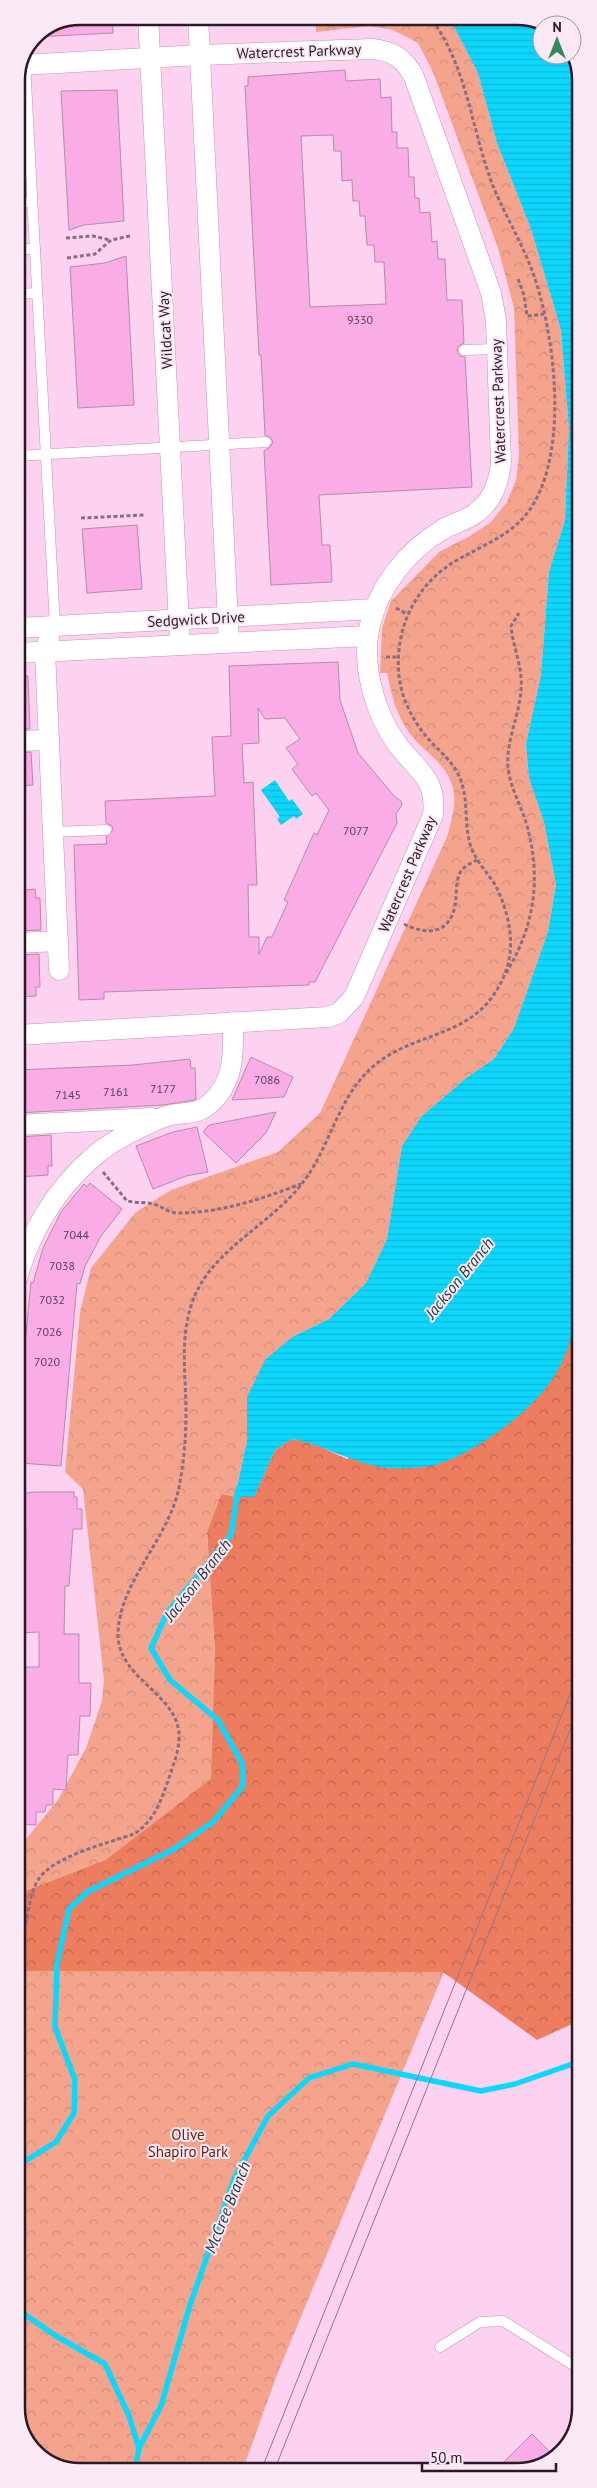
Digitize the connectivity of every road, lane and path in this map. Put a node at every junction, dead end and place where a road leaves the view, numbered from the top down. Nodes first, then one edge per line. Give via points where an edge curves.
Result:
1 (148, 25) edge
2 (198, 25) edge
3 (200, 55) junction
4 (150, 57) junction
5 (28, 63) edge
6 (25, 79) edge
7 (25, 119) edge
8 (28, 119) junction
9 (25, 202) edge
10 (32, 202) junction
11 (130, 236) dead end
12 (66, 238) dead end
13 (111, 240) junction
14 (25, 249) edge
15 (34, 249) junction
16 (67, 258) dead end
17 (518, 279) dead end
18 (37, 293) junction
19 (25, 294) edge
20 (544, 314) dead end
21 (497, 348) junction
22 (464, 350) dead end
23 (266, 442) dead end
24 (218, 445) junction
25 (171, 448) junction
26 (45, 455) junction
27 (25, 456) edge
28 (144, 515) dead end
29 (81, 518) dead end
30 (383, 607) junction
31 (519, 613) dead end
32 (407, 614) dead end
33 (228, 617) junction
34 (179, 620) junction
35 (55, 626) junction
36 (25, 628) edge
37 (368, 636) junction
38 (229, 642) junction
39 (180, 644) junction
40 (45, 651) junction
41 (25, 652) edge
42 (380, 657) dead end
43 (398, 657) dead end
44 (49, 740) junction
45 (25, 741) edge
46 (106, 830) dead end
47 (53, 832) junction
48 (477, 860) dead end
49 (389, 917) junction
50 (58, 941) junction
51 (25, 943) edge
52 (59, 970) dead end
53 (505, 975) dead end
54 (234, 1022) junction
55 (25, 1034) edge
56 (163, 1117) junction
57 (25, 1125) edge
58 (92, 1157) junction
59 (302, 1184) dead end
60 (25, 1249) edge
61 (440, 2348) dead end
62 (572, 2364) edge

1 - 4 street, Wildcat Way
2 - 3 street
3 - 4 street, Watercrest Parkway
3 - 21 street, Watercrest Parkway via 372,49 386,50 408,65 491,293
3 - 24 street
4 - 5 street, Watercrest Parkway
4 - 25 street, Wildcat Way
6 - 8 lane
7 - 8 lane
8 - 10 lane
9 - 10 lane
10 - 15 lane
11 - 13 path
12 - 13 path via 93,236
13 - 16 path via 95,254
14 - 15 lane
15 - 18 lane
17 - 20 path via 527,316
18 - 19 lane
18 - 26 lane
21 - 22 lane
21 - 30 street, Watercrest Parkway via 501,464 498,483 490,500 476,514 442,530 419,547 390,580
23 - 24 lane
24 - 25 lane
24 - 33 street
25 - 26 lane
25 - 34 street, Wildcat Way
26 - 27 lane
26 - 35 lane
28 - 29 path
30 - 32 path
30 - 33 street, Sedgwick Drive
30 - 37 street, Watercrest Parkway
31 - 53 path via 511,626 522,672 519,710 508,746 508,769 525,820 535,887 530,922 520,950
33 - 34 street, Sedgwick Drive
33 - 38 street
34 - 35 street, Sedgwick Drive
34 - 39 street, Wildcat Way
35 - 36 street, Sedgwick Drive
35 - 40 street
37 - 38 street, Sedgwick Drive
37 - 49 street, Watercrest Parkway via 373,694 397,744 430,782 435,798 434,815
38 - 39 street, Sedgwick Drive
39 - 40 street, Sedgwick Drive
40 - 41 street, Sedgwick Drive
40 - 44 street
42 - 43 path
44 - 45 street
44 - 47 street
46 - 47 lane
47 - 50 street
48 - 49 path via 461,872 452,914 441,928 419,932
49 - 54 street, Watercrest Parkway via 354,997 339,1013 328,1017
50 - 51 street
50 - 52 street
54 - 55 street, Watercrest Parkway
54 - 56 street via 232,1068 219,1094 200,1112
56 - 57 street
56 - 58 street via 131,1132
58 - 59 path via 127,1201 155,1204 177,1213 230,1207
58 - 60 street via 62,1189
61 - 62 lane via 480,2322 503,2321

